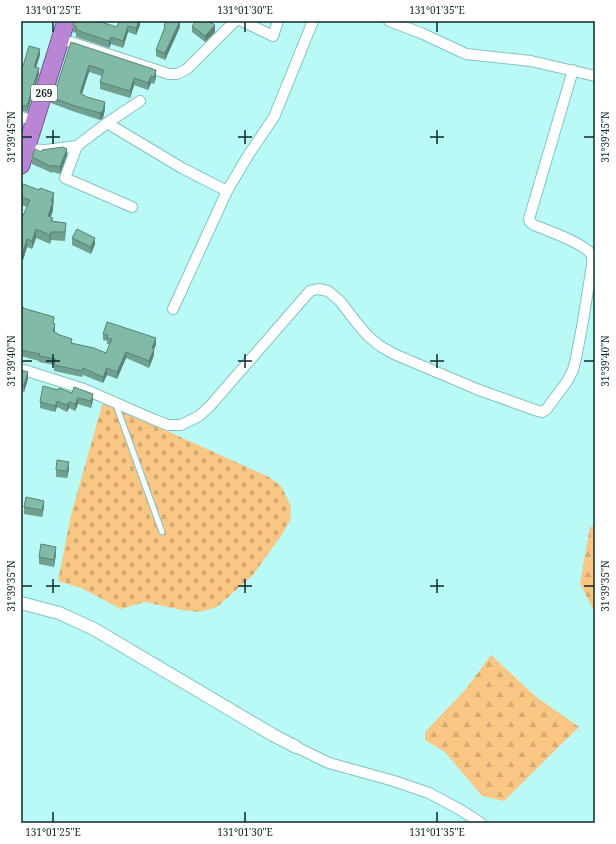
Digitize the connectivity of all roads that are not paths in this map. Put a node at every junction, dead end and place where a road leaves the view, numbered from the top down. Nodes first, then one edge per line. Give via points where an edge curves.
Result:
1 (66, 21) edge
2 (235, 21) edge
3 (242, 21) edge
4 (278, 21) edge
5 (314, 21) edge
6 (389, 21) edge
7 (61, 39) junction
8 (573, 70) junction
9 (595, 76) edge
10 (140, 101) dead end
11 (28, 119) edge
12 (107, 123) junction
13 (77, 146) junction
14 (24, 157) edge
15 (227, 191) junction
16 (132, 207) dead end
17 (173, 309) dead end
18 (21, 369) edge
19 (114, 401) junction
20 (162, 532) dead end
21 (21, 603) edge
22 (296, 747) joint
23 (481, 823) edge

1 - 7 highway, 269
2 - 7 street via 187,69 178,74 170,74
3 - 4 street via 273,36
5 - 15 street via 274,117
6 - 8 street via 466,54 531,61
7 - 11 highway, 269
8 - 9 street
8 - 19 street via 530,222 583,246 591,253 592,265 573,370 546,410 538,411 479,390 394,354 368,336 340,301 328,291 318,289 310,291 199,416 181,425 168,425
10 - 12 street
11 - 14 highway, 269
12 - 13 street
12 - 15 street via 182,168
13 - 14 street via 44,150
13 - 16 street via 65,178
15 - 17 street
18 - 19 street
19 - 20 lane
21 - 22 street via 59,613 94,629
22 - 23 street via 328,764 429,793

